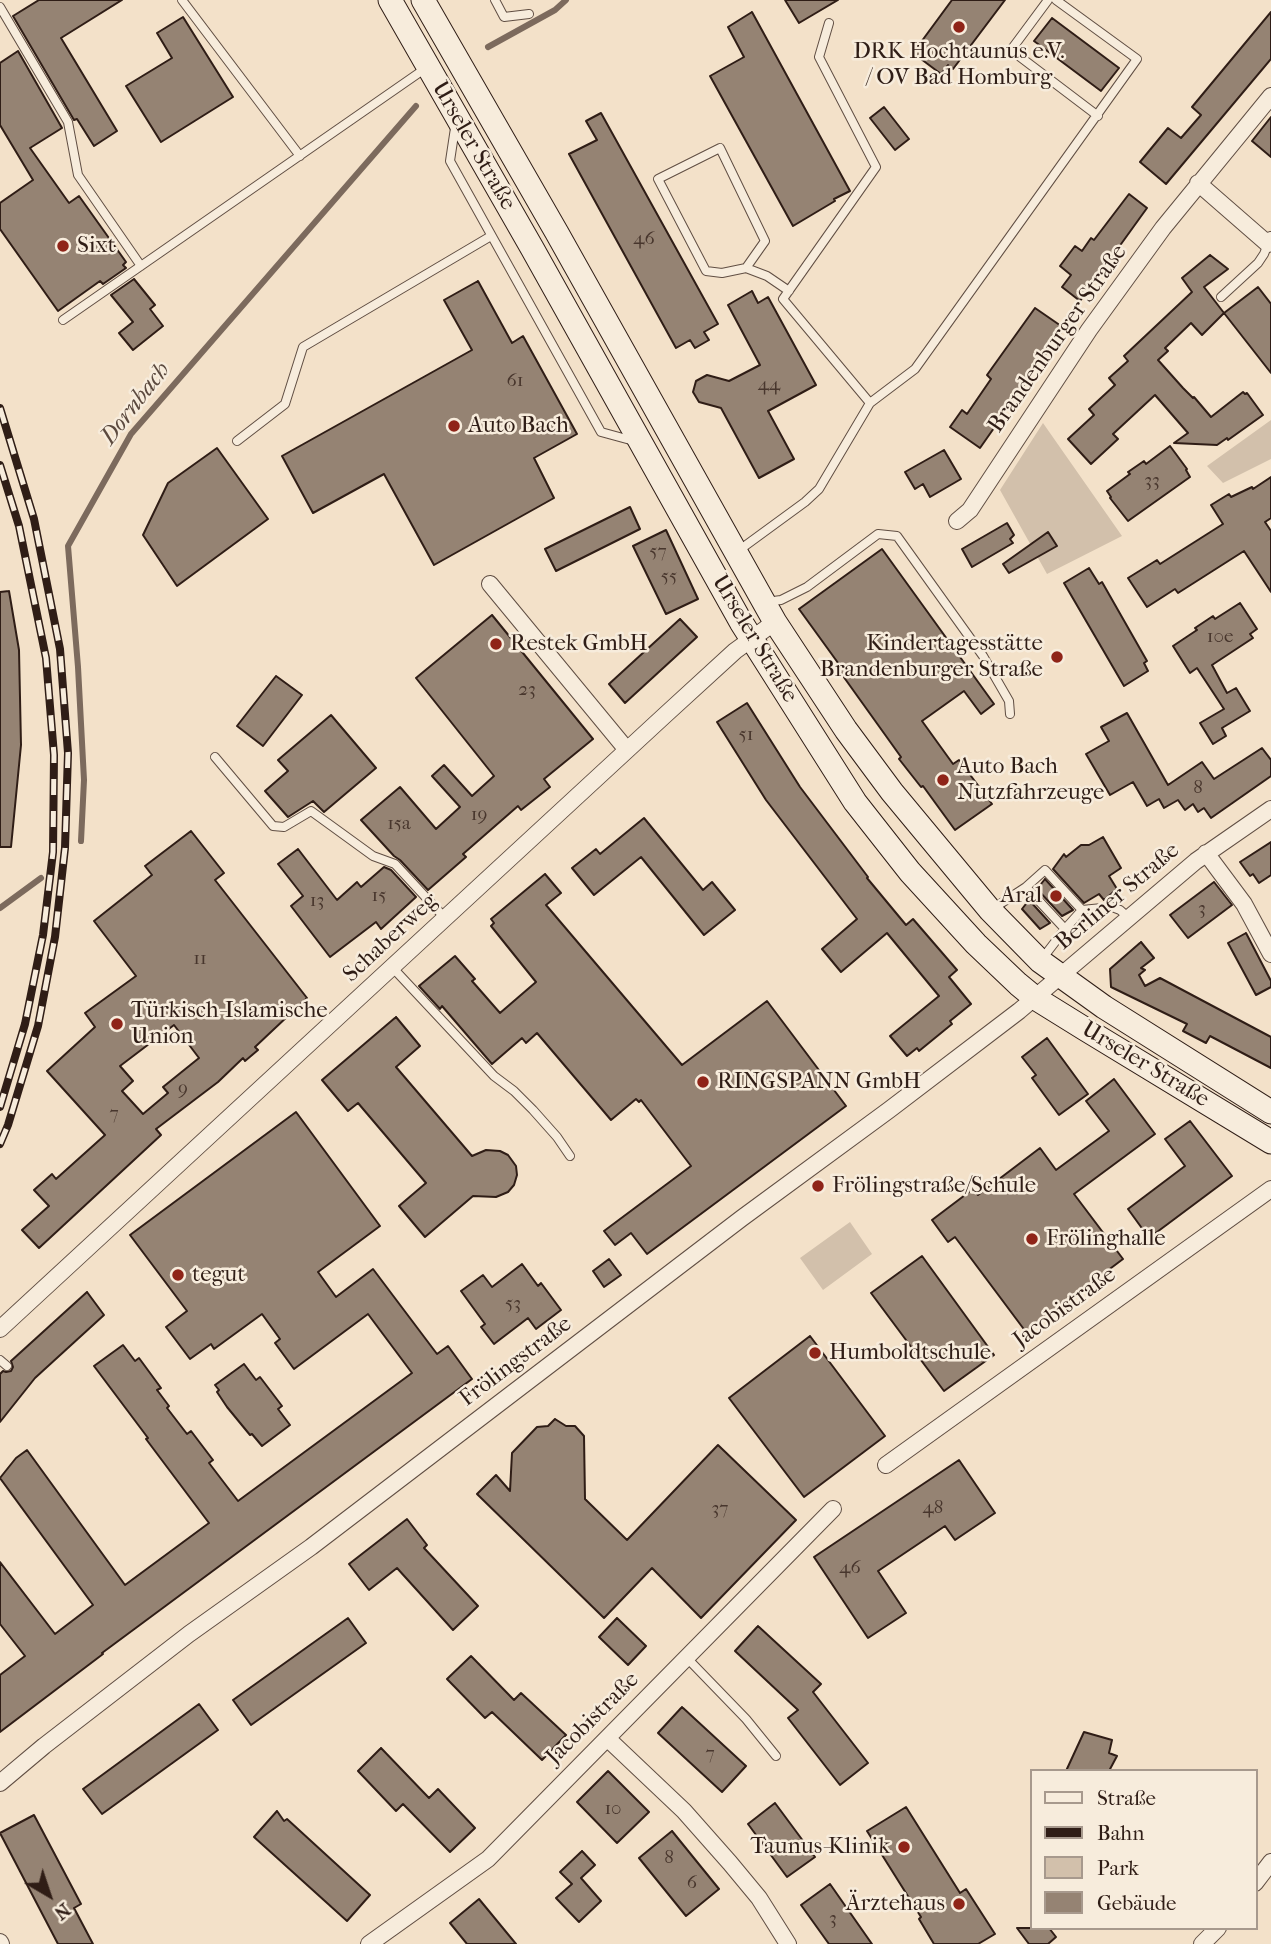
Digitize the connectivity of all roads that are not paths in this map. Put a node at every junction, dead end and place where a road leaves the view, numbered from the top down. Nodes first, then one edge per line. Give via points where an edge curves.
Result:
1 (183, 0) edge
2 (390, 0) edge
3 (424, 0) edge
4 (495, 0) edge
5 (1048, 0) edge
6 (1056, 0) edge
7 (0, 7) edge
8 (529, 14) dead end
9 (829, 23) dead end
10 (428, 67) junction
11 (1271, 96) edge
12 (1098, 116) junction
13 (457, 118) junction
14 (300, 156) junction
15 (1198, 183) junction
16 (491, 236) junction
17 (1269, 242) edge
18 (141, 266) junction
19 (746, 268) junction
20 (789, 291) junction
21 (1221, 297) dead end
22 (63, 320) dead end
23 (870, 403) junction
24 (237, 440) dead end
25 (641, 443) junction
26 (957, 521) dead end
27 (736, 553) junction
28 (490, 584) dead end
29 (769, 612) junction
30 (752, 639) junction
31 (1010, 715) dead end
32 (627, 750) junction
33 (215, 757) dead end
34 (1271, 809) edge
35 (1206, 853) junction
36 (1026, 887) junction
37 (990, 910) junction
38 (1082, 910) junction
39 (445, 918) junction
40 (1129, 918) junction
41 (1065, 929) junction
42 (1271, 954) edge
43 (1040, 961) junction
44 (393, 967) junction
45 (1059, 976) junction
46 (1035, 998) junction
47 (1271, 1112) edge
48 (1271, 1142) edge
49 (570, 1156) dead end
50 (1271, 1189) edge
51 (0, 1329) edge
52 (886, 1465) dead end
53 (833, 1509) dead end
54 (686, 1657) junction
55 (608, 1738) junction
56 (776, 1756) dead end
57 (0, 1783) edge
58 (1271, 1862) edge
59 (1257, 1880) edge
60 (1218, 1930) edge
61 (369, 1944) edge
62 (788, 1944) edge
63 (1202, 1944) edge

1 - 14 lane
2 - 10 street, Urseler Straße
3 - 27 street, Urseler Straße
4 - 8 lane via 504,17
5 - 12 lane via 1012,50
6 - 12 lane via 1138,59
7 - 18 lane via 68,122 78,175
9 - 20 lane via 819,57 876,167
10 - 13 street, Urseler Straße
10 - 14 lane
11 - 15 street, Brandenburger Straße
12 - 23 lane via 915,369
13 - 16 lane via 450,161
13 - 25 street, Urseler Straße
14 - 18 lane
15 - 17 street
15 - 26 street, Brandenburger Straße via 1089,330 970,510
16 - 24 lane via 303,347 285,404
16 - 25 lane via 601,432
17 - 21 lane via 1258,263
18 - 22 lane
19 - 19 lane via 706,271 658,179 720,148 765,241
19 - 20 lane
20 - 23 lane via 783,299
23 - 27 lane via 819,489
25 - 30 street, Urseler Straße
27 - 29 street, Urseler Straße
28 - 32 street
29 - 30 street, Schaberweg
29 - 31 lane via 878,534 897,536 983,656 1009,701
29 - 37 street, Urseler Straße via 853,741
30 - 32 street, Schaberweg
30 - 46 street, Urseler Straße via 855,802 910,872 976,944
32 - 39 street, Schaberweg
33 - 39 lane via 273,826 284,827 312,811 373,856 395,864
34 - 35 street, Berliner Straße
35 - 40 street, Berliner Straße
35 - 42 street, Berliner Straße via 1244,904
36 - 37 lane
36 - 38 lane via 1045,870
36 - 41 lane
37 - 43 street, Urseler Straße
38 - 40 lane via 1112,907
38 - 41 lane
39 - 44 street, Schaberweg
40 - 45 street, Berliner Straße
41 - 43 lane
43 - 45 street, Urseler Straße
44 - 49 lane via 494,1076 533,1110
44 - 51 street, Schaberweg
45 - 46 street, Frölingstraße
45 - 47 street, Urseler Straße
46 - 48 street, Urseler Straße
46 - 57 street, Frölingstraße via 311,1547 189,1634
50 - 52 street, Jacobistraße
53 - 54 street, Jacobistraße
54 - 55 street, Jacobistraße
54 - 56 lane
55 - 61 street, Jacobistraße via 488,1858
55 - 62 street via 730,1863
58 - 59 street
60 - 63 street

